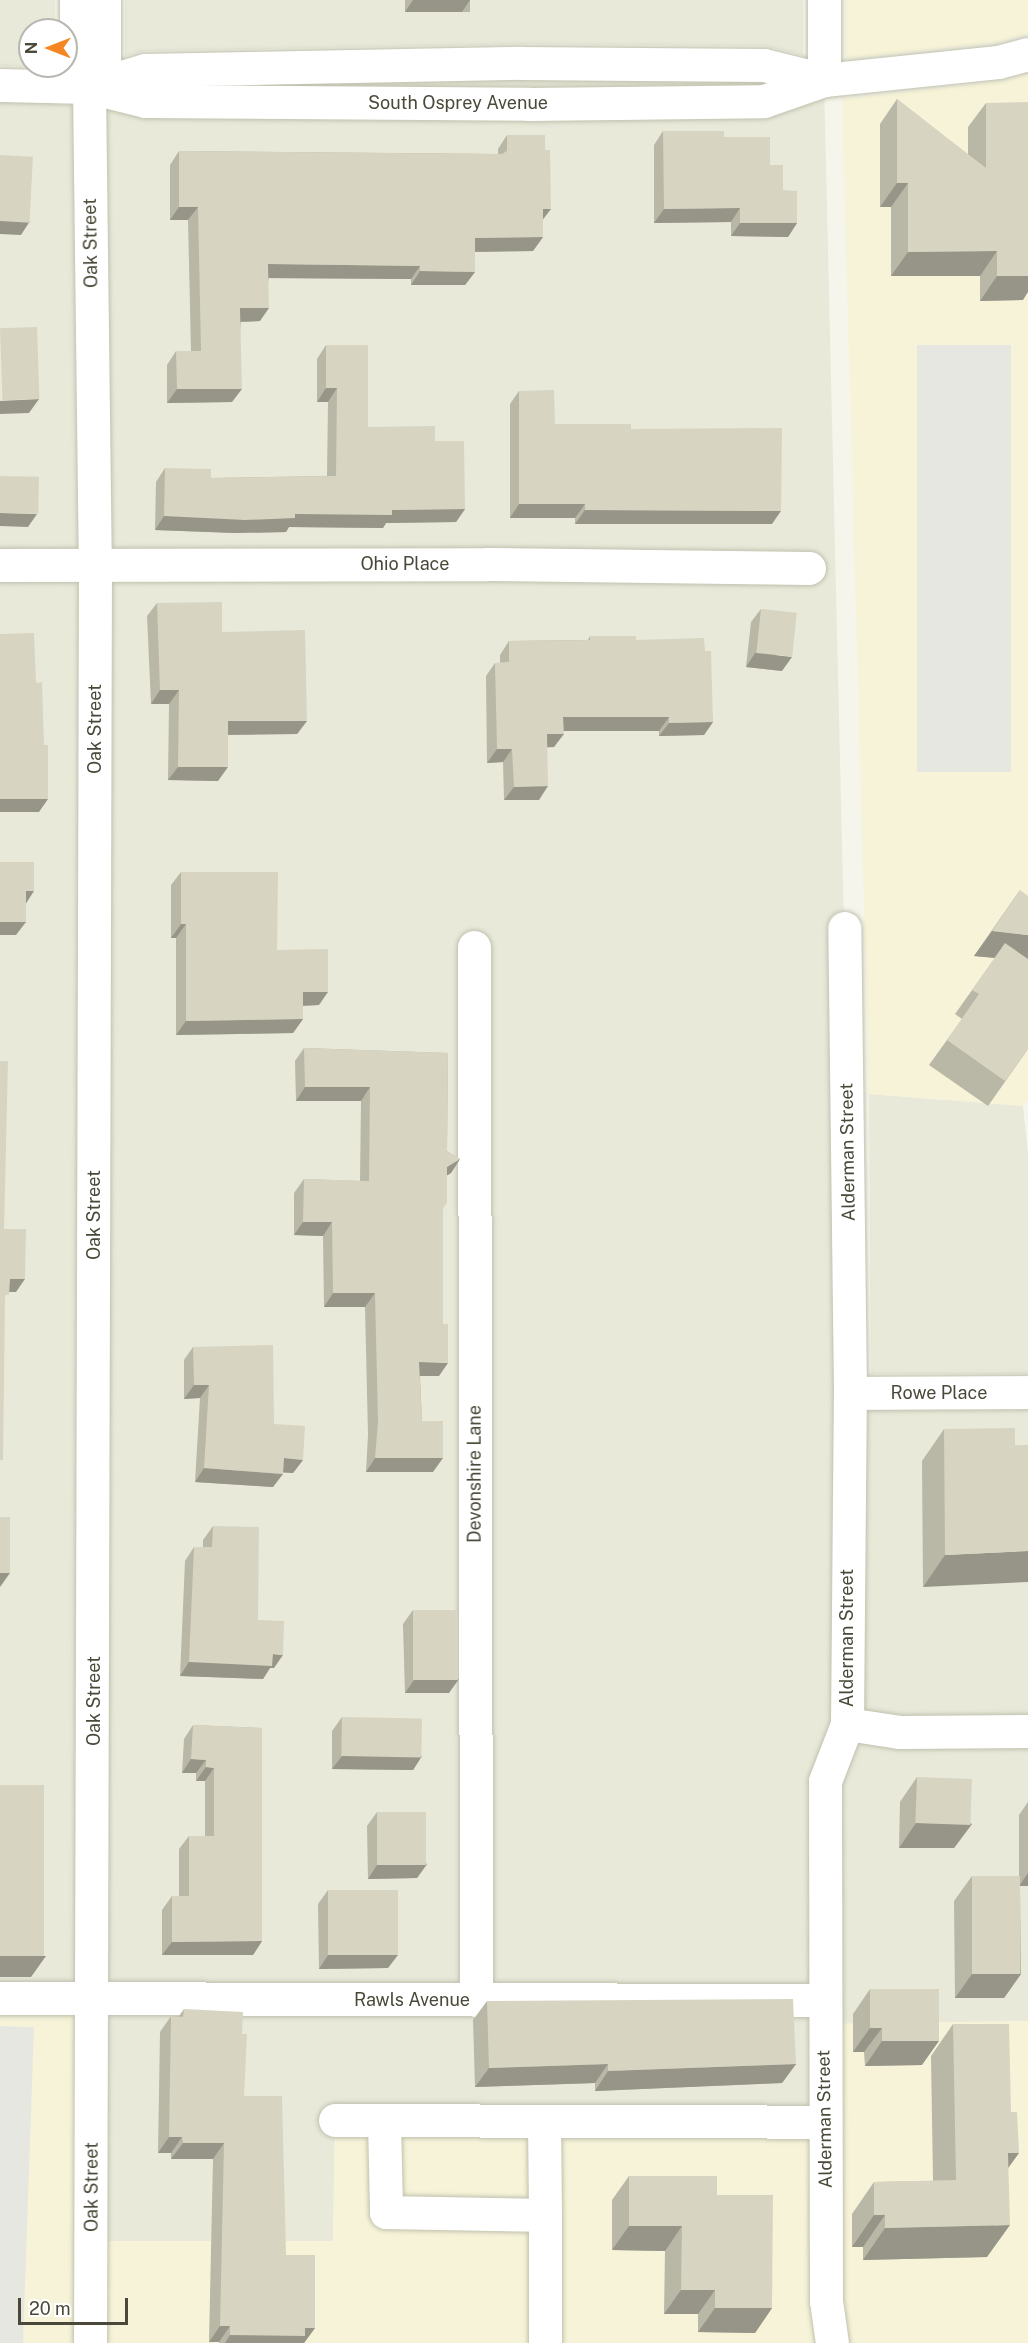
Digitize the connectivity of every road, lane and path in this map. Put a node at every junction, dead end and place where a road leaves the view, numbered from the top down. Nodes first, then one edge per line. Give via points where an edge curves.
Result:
1 (76, 0) edge
2 (104, 0) edge
3 (824, 0) edge
4 (1028, 54) edge
5 (824, 80) junction
6 (0, 85) edge
7 (90, 85) junction
8 (0, 565) edge
9 (95, 566) junction
10 (809, 568) dead end
11 (844, 928) dead end
12 (474, 947) dead end
13 (1028, 1392) edge
14 (850, 1393) junction
15 (847, 1724) junction
16 (1028, 1731) edge
17 (0, 1998) edge
18 (476, 2000) junction
19 (824, 2000) junction
20 (94, 2001) junction
21 (335, 2120) dead end
22 (384, 2121) junction
23 (544, 2121) junction
24 (825, 2122) junction
25 (545, 2215) junction
26 (90, 2343) edge
27 (545, 2343) edge
28 (832, 2343) edge

1 - 7 street
2 - 7 street
3 - 5 street
4 - 5 street, South Osprey Avenue via 998,62
5 - 7 street, South Osprey Avenue via 764,101 529,104 145,101
6 - 7 street, South Osprey Avenue
7 - 9 street, Oak Street
8 - 9 street, Ohio Place
9 - 10 street, Ohio Place via 487,564
9 - 20 street, Oak Street
11 - 14 street, Alderman Street
12 - 18 street, Devonshire Lane
13 - 14 street, Rowe Place
14 - 15 street, Alderman Street
15 - 16 street via 900,1732
15 - 19 street, Alderman Street via 825,1781
17 - 20 street, Rawls Avenue
18 - 19 street, Rawls Avenue
18 - 20 street, Rawls Avenue
19 - 24 street, Alderman Street
20 - 26 street, Oak Street
21 - 22 street
22 - 23 street
22 - 25 street via 386,2212
23 - 24 street
23 - 25 street
24 - 28 street, Alderman Street via 826,2301
25 - 27 street

